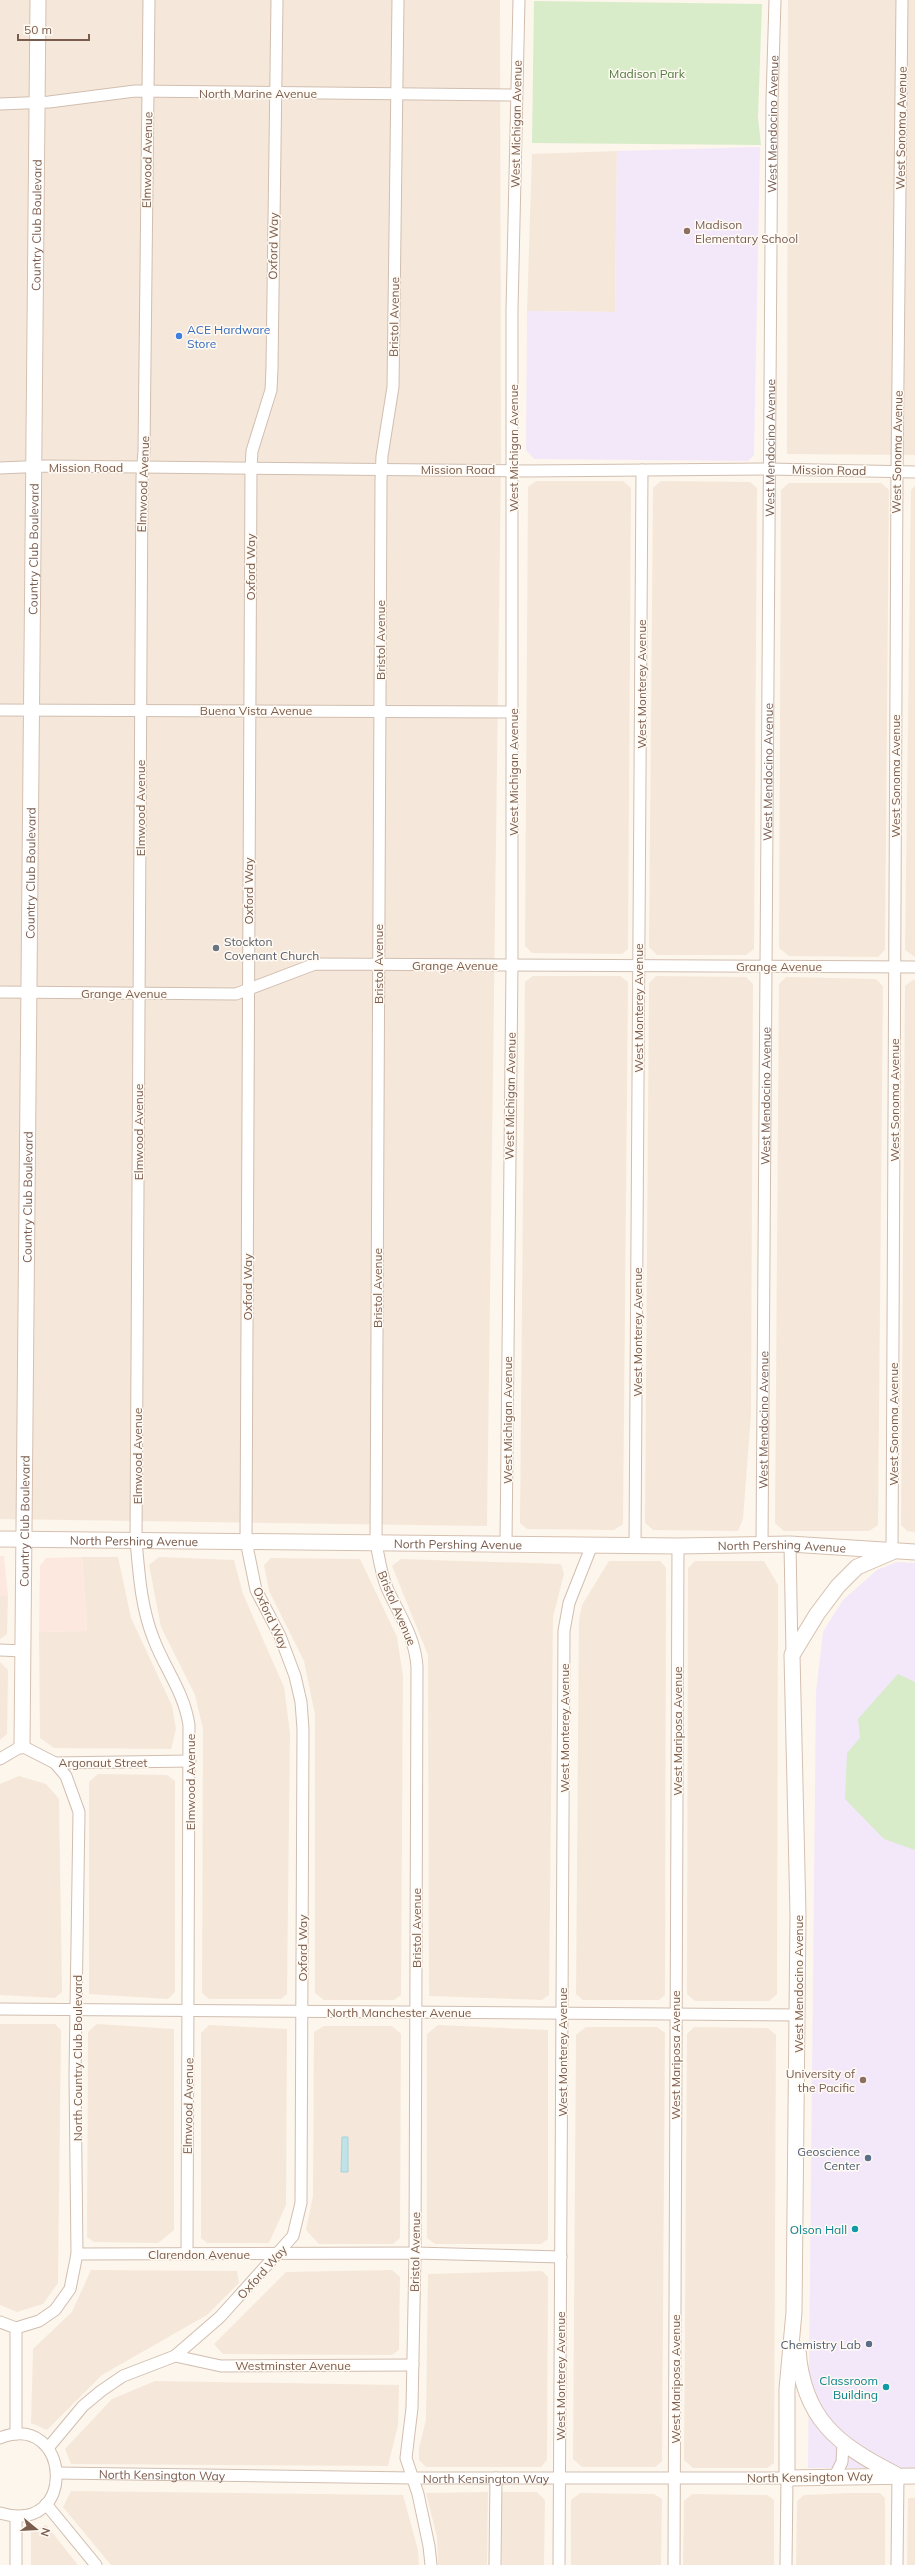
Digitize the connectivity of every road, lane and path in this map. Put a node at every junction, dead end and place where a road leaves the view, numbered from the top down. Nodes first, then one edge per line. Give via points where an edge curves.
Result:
1 (38, 0) edge
2 (149, 0) edge
3 (277, 0) edge
4 (398, 0) edge
5 (519, 0) edge
6 (775, 0) edge
7 (902, 0) edge
8 (148, 92) junction
9 (276, 93) junction
10 (397, 94) junction
11 (516, 96) junction
12 (37, 103) junction
13 (0, 104) edge
14 (34, 467) junction
15 (143, 467) junction
16 (0, 468) edge
17 (251, 468) junction
18 (382, 469) junction
19 (770, 469) junction
20 (513, 470) junction
21 (642, 470) junction
22 (897, 471) junction
23 (915, 472) edge
24 (32, 709) junction
25 (140, 709) junction
26 (0, 710) edge
27 (249, 710) junction
28 (380, 711) junction
29 (513, 712) junction
30 (378, 964) junction
31 (512, 965) junction
32 (639, 965) junction
33 (766, 966) junction
34 (894, 967) junction
35 (915, 967) edge
36 (249, 988) junction
37 (0, 992) edge
38 (29, 992) junction
39 (138, 993) junction
40 (0, 1539) edge
41 (24, 1539) junction
42 (136, 1540) junction
43 (246, 1541) junction
44 (376, 1543) junction
45 (506, 1544) junction
46 (762, 1544) junction
47 (790, 1544) junction
48 (592, 1545) junction
49 (635, 1545) junction
50 (678, 1546) junction
51 (892, 1552) junction
52 (915, 1552) edge
53 (0, 1650) edge
54 (23, 1651) junction
55 (792, 1655) junction
56 (22, 1746) junction
57 (0, 1759) edge
58 (190, 1761) junction
59 (55, 1763) junction
60 (0, 2009) edge
61 (76, 2009) junction
62 (189, 2010) junction
63 (416, 2011) junction
64 (302, 2012) junction
65 (562, 2013) junction
66 (675, 2014) junction
67 (798, 2015) junction
68 (280, 2253) junction
69 (415, 2253) junction
70 (77, 2254) junction
71 (187, 2254) junction
72 (560, 2257) junction
73 (794, 2312) junction
74 (0, 2322) edge
75 (16, 2328) junction
76 (175, 2356) junction
77 (413, 2364) junction
78 (16, 2434) junction
79 (0, 2438) edge
80 (843, 2444) junction
81 (48, 2448) junction
82 (57, 2473) junction
83 (560, 2476) junction
84 (835, 2476) junction
85 (898, 2476) junction
86 (915, 2476) edge
87 (675, 2477) junction
88 (413, 2478) junction
89 (496, 2478) junction
90 (787, 2478) junction
91 (46, 2504) junction
92 (0, 2513) edge
93 (16, 2517) junction
94 (16, 2565) edge
95 (96, 2565) edge
96 (431, 2565) edge
97 (495, 2565) edge
98 (559, 2565) edge
99 (674, 2565) edge
100 (786, 2565) edge
101 (897, 2565) edge

1 - 12 street, Country Club Boulevard
2 - 8 street, Elmwood Avenue
3 - 9 street, Oxford Way
4 - 10 street, Bristol Avenue
5 - 11 street, West Michigan Avenue
6 - 19 street, West Mendocino Avenue
7 - 22 street, West Sonoma Avenue
8 - 9 street, North Marine Avenue
8 - 12 street, North Marine Avenue via 101,94
8 - 15 street, Elmwood Avenue
9 - 10 street, North Marine Avenue
9 - 17 street, Oxford Way via 271,390 252,450
10 - 11 street, North Marine Avenue
10 - 18 street, Bristol Avenue via 393,387
11 - 20 street, West Michigan Avenue via 512,310
12 - 13 street, North Marine Avenue
12 - 14 street, Country Club Boulevard
14 - 15 street, Mission Road
14 - 16 street, Mission Road
14 - 24 street, Country Club Boulevard
15 - 17 street, Mission Road
15 - 25 street, Elmwood Avenue
17 - 18 street, Mission Road
17 - 27 street, Oxford Way
18 - 20 street, Mission Road
18 - 28 street, Bristol Avenue
19 - 21 street, Mission Road
19 - 22 street, Mission Road
19 - 33 street, West Mendocino Avenue
20 - 21 street, Mission Road
20 - 29 street, West Michigan Avenue
21 - 32 street, West Monterey Avenue
22 - 23 street, Mission Road
22 - 34 street, West Sonoma Avenue
24 - 25 street, Buena Vista Avenue
24 - 26 street, Buena Vista Avenue
24 - 38 street, Country Club Boulevard
25 - 27 street, Buena Vista Avenue
25 - 39 street, Elmwood Avenue
27 - 28 street, Buena Vista Avenue
27 - 36 street, Oxford Way
28 - 29 street, Buena Vista Avenue
28 - 30 street, Bristol Avenue
29 - 31 street, West Michigan Avenue
30 - 31 street, Grange Avenue
30 - 36 street, Grange Avenue via 314,964
30 - 44 street, Bristol Avenue
31 - 32 street, Grange Avenue
31 - 45 street, West Michigan Avenue
32 - 33 street, Grange Avenue
32 - 49 street, West Monterey Avenue
33 - 34 street, Grange Avenue
33 - 46 street, West Mendocino Avenue
34 - 35 street, Grange Avenue
34 - 51 street, West Sonoma Avenue
36 - 39 street, Grange Avenue via 236,994
36 - 43 street, Oxford Way
37 - 38 street, Grange Avenue
38 - 39 street, Grange Avenue
38 - 41 street, Country Club Boulevard
39 - 42 street, Elmwood Avenue
40 - 41 street, North Pershing Avenue
41 - 42 street, North Pershing Avenue
41 - 54 street, Country Club Boulevard
42 - 43 street, North Pershing Avenue
42 - 58 street, Elmwood Avenue via 139,1581 148,1623 161,1657 179,1687 188,1713
43 - 44 street, North Pershing Avenue
43 - 64 street, Oxford Way via 256,1590 288,1654 301,1702
44 - 45 street, North Pershing Avenue
44 - 63 street, Bristol Avenue via 387,1588 408,1627 417,1657
45 - 48 street, North Pershing Avenue
46 - 47 street, North Pershing Avenue
46 - 50 street, North Pershing Avenue
47 - 51 street, North Pershing Avenue
47 - 55 street, West Mendocino Avenue
48 - 49 street, North Pershing Avenue
48 - 65 street, West Monterey Avenue via 568,1603 565,1619
49 - 50 street, North Pershing Avenue
50 - 66 street, West Mariposa Avenue
51 - 52 street, North Pershing Avenue
51 - 55 street via 858,1567 838,1586
53 - 54 street
54 - 56 street, Country Club Boulevard
55 - 67 street, West Mendocino Avenue
56 - 57 street
56 - 59 street, Argonaut Street
58 - 59 street, Argonaut Street
58 - 62 street, Elmwood Avenue
59 - 61 street, North Country Club Boulevard via 66,1776 79,1812
60 - 61 street, North Manchester Avenue
61 - 62 street, North Manchester Avenue
61 - 70 street, North Country Club Boulevard
62 - 64 street, North Manchester Avenue
62 - 71 street, Elmwood Avenue
63 - 64 street, North Manchester Avenue
63 - 65 street, North Manchester Avenue
63 - 69 street, Bristol Avenue
64 - 68 street, Oxford Way via 302,2203 292,2236
65 - 66 street, North Manchester Avenue
65 - 72 street, West Monterey Avenue
66 - 67 street, North Manchester Avenue
66 - 87 street, West Mariposa Avenue
67 - 73 street, West Mendocino Avenue
68 - 69 street, Clarendon Avenue
68 - 71 street, Clarendon Avenue
68 - 76 street, Oxford Way via 220,2317
69 - 72 street, Clarendon Avenue
69 - 77 street, Bristol Avenue
70 - 71 street, Clarendon Avenue
70 - 75 street, North Country Club Boulevard via 70,2289 59,2306 39,2321
72 - 83 street, West Monterey Avenue
73 - 80 street, West Mendocino Avenue via 799,2370 805,2390 823,2422
73 - 90 street, West Mendocino Avenue via 787,2389
74 - 75 street
75 - 78 street
76 - 77 street, Westminster Avenue via 221,2366
76 - 81 street, Oxford Way via 123,2376 101,2391 83,2406
77 - 88 street, Bristol Avenue via 412,2418 406,2458
78 - 79 street
78 - 81 street via 34,2438
80 - 84 street via 842,2462
80 - 85 street, West Mendocino Avenue via 863,2458
81 - 82 street via 57,2465
82 - 88 street, North Kensington Way
82 - 91 street via 56,2489
83 - 87 street, North Kensington Way
83 - 89 street, North Kensington Way
83 - 98 street, West Monterey Avenue
84 - 85 street, North Kensington Way
84 - 90 street, North Kensington Way
85 - 86 street, North Kensington Way
85 - 101 street
87 - 90 street, North Kensington Way
87 - 99 street, West Mariposa Avenue
88 - 89 street, North Kensington Way
88 - 96 street, Bristol Avenue
89 - 97 street
90 - 100 street, West Mendocino Avenue
91 - 93 street via 33,2513
91 - 95 street
92 - 93 street
93 - 94 street

